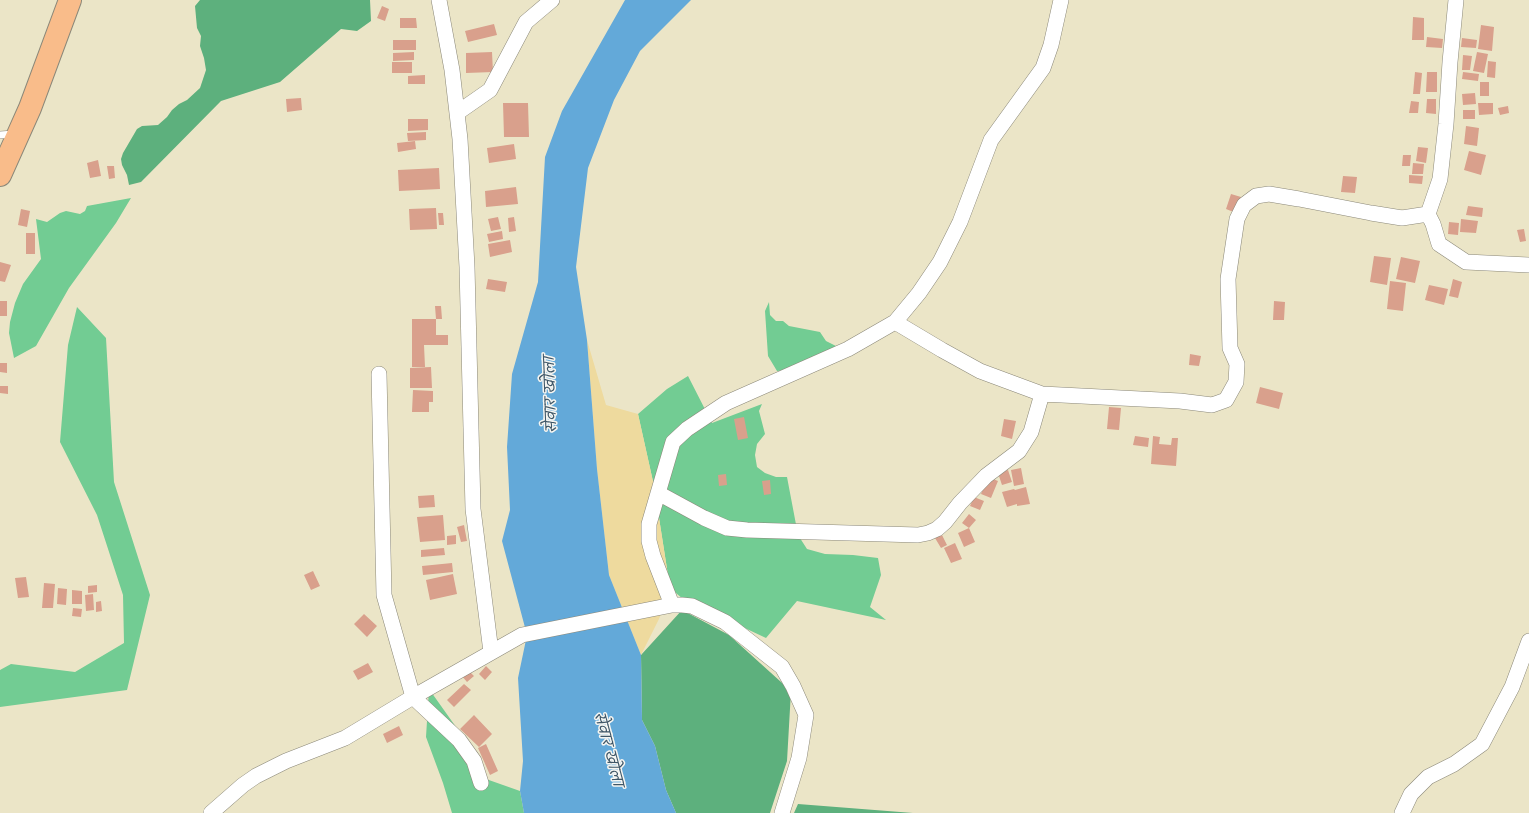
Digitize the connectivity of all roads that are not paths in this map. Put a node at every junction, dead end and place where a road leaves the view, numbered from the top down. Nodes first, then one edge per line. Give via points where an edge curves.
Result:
1 (70, 0) edge
2 (439, 0) edge
3 (552, 0) edge
4 (1060, 0) edge
5 (1456, 0) edge
6 (457, 113) junction
7 (9, 135) edge
8 (0, 175) edge
9 (1428, 214) junction
10 (1529, 265) edge
11 (895, 322) junction
12 (379, 374) dead end
13 (1042, 394) junction
14 (658, 493) junction
15 (672, 605) junction
16 (1529, 641) edge
17 (491, 652) junction
18 (413, 697) junction
19 (481, 783) dead end
20 (211, 813) edge
21 (782, 813) edge
22 (1402, 813) edge

1 - 7 main road via 30,108
2 - 6 street
3 - 6 street via 526,22 490,90
4 - 11 street via 1043,68 991,140 960,222 940,262
5 - 9 street via 1440,179
6 - 17 street via 467,267 473,509
7 - 8 main road
9 - 10 street via 1439,244 1466,262
9 - 13 street via 1402,218 1269,194 1256,196 1244,205 1237,219 1232,244 1228,279 1230,348 1237,364 1236,382 1226,400 1212,405
11 - 13 street via 980,371
11 - 14 street via 848,349 726,403 687,428 673,442
12 - 18 street via 384,595
13 - 14 street via 1031,432 1019,451 986,476 937,530 928,533 918,535 727,528
14 - 15 street via 649,524 649,541
15 - 17 street via 522,635
15 - 21 street via 692,606 725,622 782,667 793,686 806,715 799,758
16 - 22 street via 1512,687 1482,744 1454,764 1428,777 1411,794
17 - 18 street
18 - 19 street via 459,740 474,761
18 - 20 street via 345,738 286,761 256,776

